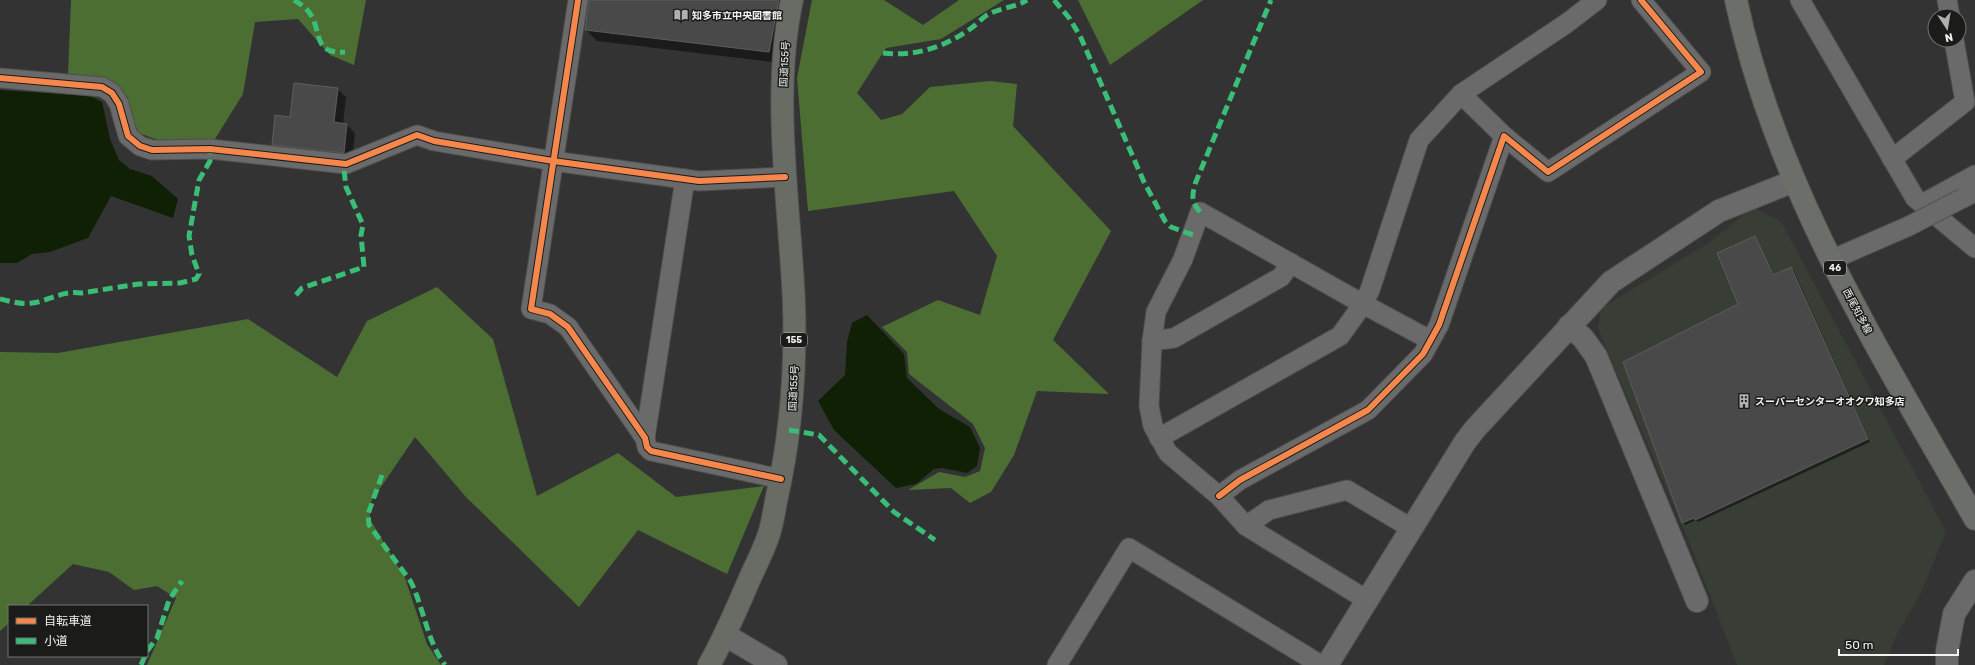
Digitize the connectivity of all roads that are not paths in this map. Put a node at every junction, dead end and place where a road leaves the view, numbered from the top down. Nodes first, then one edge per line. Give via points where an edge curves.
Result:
1 (578, 0) edge
2 (792, 0) edge
3 (1597, 0) edge
4 (1641, 0) edge
5 (1736, 0) edge
6 (1800, 0) edge
7 (1955, 48) edge
8 (0, 78) edge
9 (1461, 94) junction
10 (1504, 136) junction
11 (1892, 160) junction
12 (553, 161) junction
13 (1975, 175) edge
14 (785, 177) junction
15 (685, 179) junction
16 (1794, 181) junction
17 (1969, 195) edge
18 (1922, 204) junction
19 (1975, 248) edge
20 (1831, 260) junction
21 (1291, 263) junction
22 (1362, 304) junction
23 (1569, 326) junction
24 (1430, 340) junction
25 (1152, 341) junction
26 (645, 438) junction
27 (1159, 438) junction
28 (781, 479) junction
29 (1219, 496) junction
30 (1975, 519) edge
31 (1246, 526) junction
32 (1412, 528) junction
33 (1975, 581) edge
34 (1367, 600) junction
35 (1696, 601) dead end
36 (725, 635) junction
37 (709, 665) edge
38 (776, 665) edge
39 (1056, 665) edge
40 (1321, 665) edge
41 (1327, 665) edge
42 (1947, 665) edge

1 - 12 street
2 - 14 highway, 国道155号 / 155 via 787,21 782,73
3 - 9 street
4 - 10 street via 1701,72 1548,172
5 - 16 main road, 西尾知多線 / 46 via 1743,34 1774,131
6 - 11 street
7 - 11 street via 1965,102
8 - 12 street via 102,87 112,93 119,104 128,136 140,146 152,150 210,150 346,164 417,135 434,141
9 - 10 street
9 - 22 street via 1419,140 1370,290
10 - 24 street via 1439,325
11 - 18 street via 1915,198
12 - 15 street
12 - 26 street via 531,309 550,314 568,327
13 - 18 street
14 - 15 street via 698,181
14 - 28 highway, 国道155号 / 155 via 794,304 794,366 792,407
15 - 26 street
16 - 20 main road, 西尾知多線 / 46
16 - 23 street via 1719,211 1611,282
17 - 20 street, bridge via 1909,226
18 - 19 street
20 - 30 main road, 西尾知多線 / 46 via 1899,388
21 - 22 street
21 - 25 street via 1282,277 1174,338
21 - 25 street via 1200,212 1183,259 1156,312
22 - 24 street
22 - 27 street via 1340,336
23 - 32 street via 1474,429
23 - 35 street via 1583,338 1596,356
24 - 29 street via 1423,354 1368,410 1240,480
25 - 27 street via 1149,406 1153,426
26 - 28 street via 651,451
27 - 29 street via 1168,453
28 - 36 highway, 国道155号 / 155 via 768,538
29 - 31 street
31 - 32 street via 1270,510 1347,490
31 - 34 street
32 - 34 street
33 - 42 street via 1954,614
34 - 41 street
36 - 37 highway, 国道155号 / 155
36 - 38 street
39 - 40 street via 1129,548

